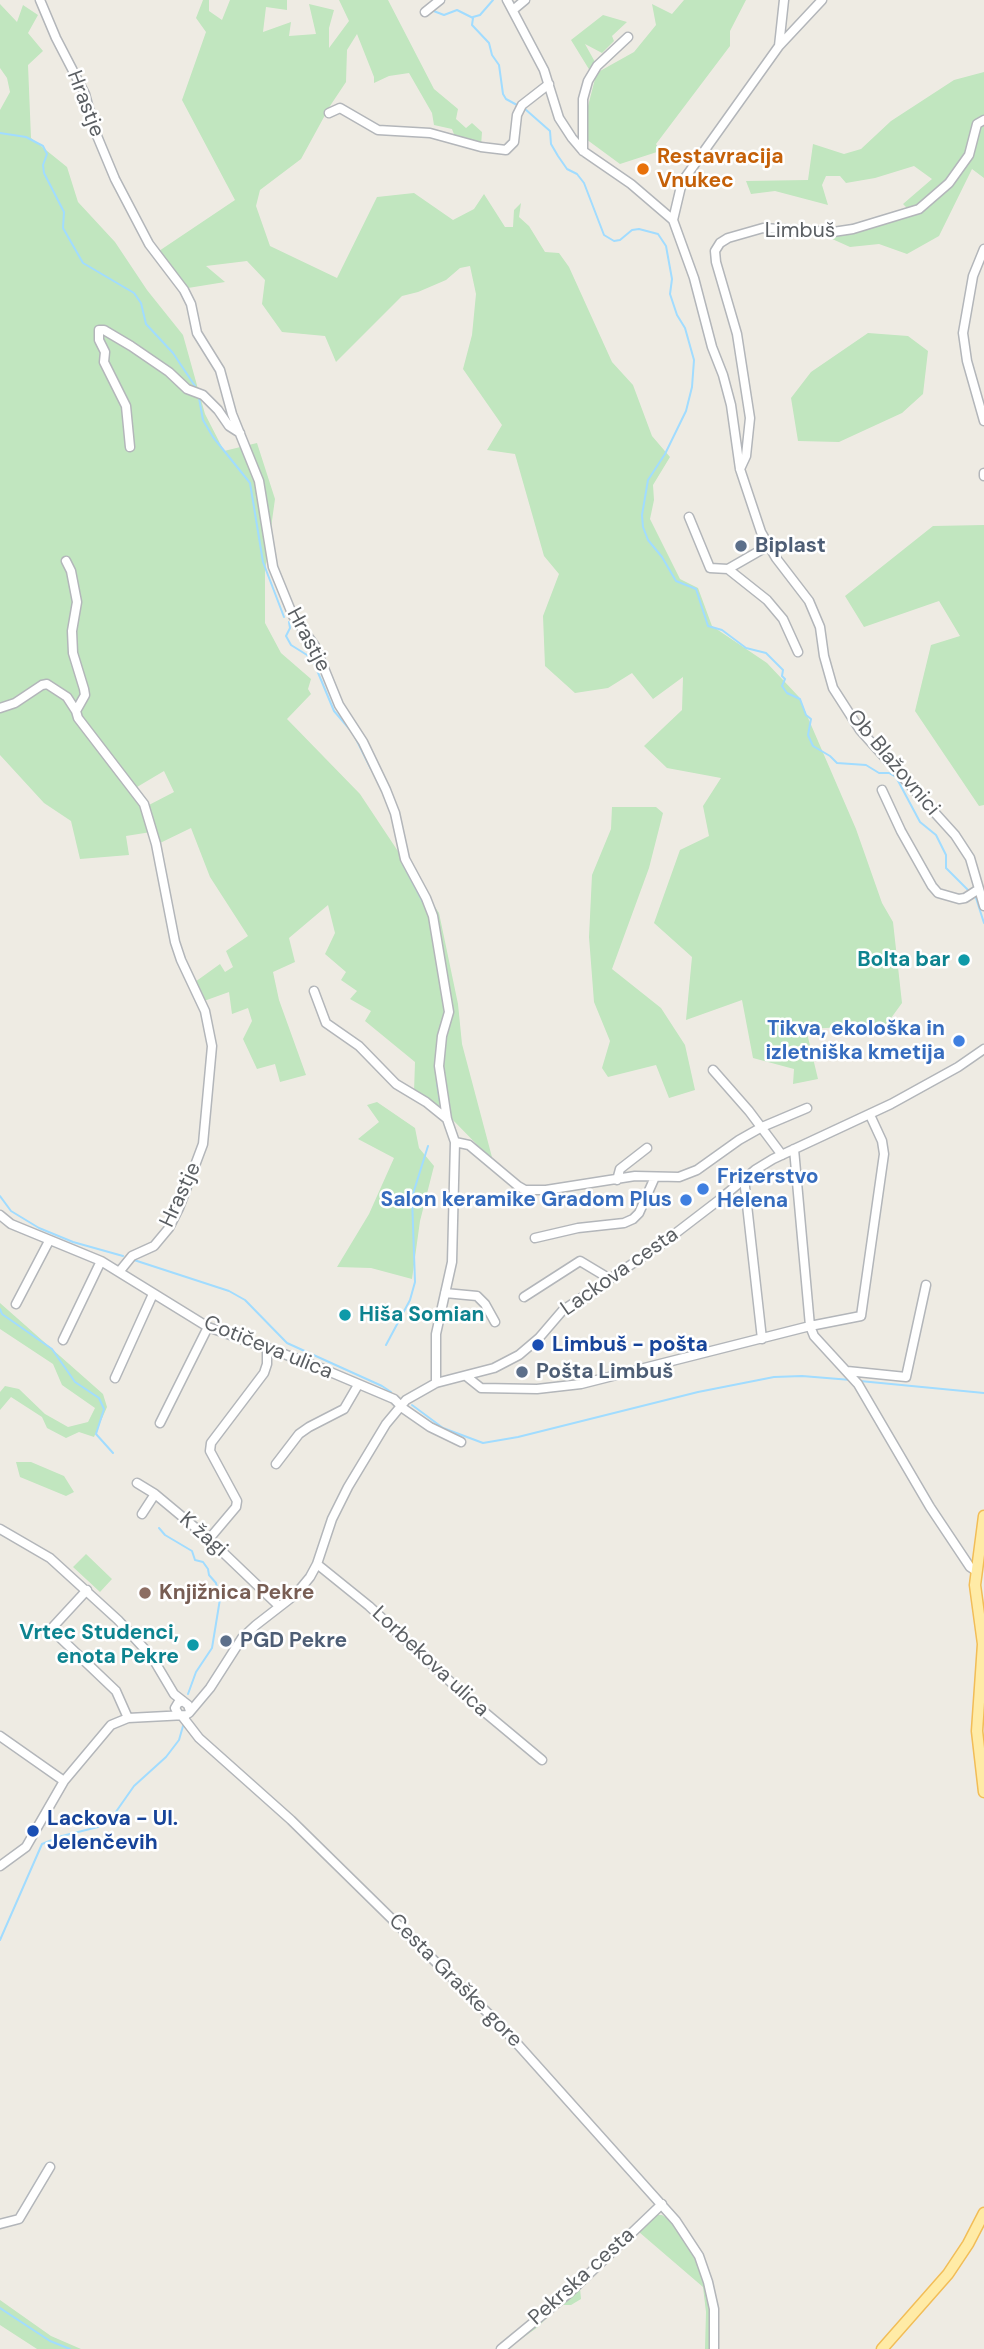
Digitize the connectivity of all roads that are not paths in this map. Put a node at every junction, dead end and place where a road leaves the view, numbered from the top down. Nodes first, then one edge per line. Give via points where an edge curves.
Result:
1 (40, 0) edge
2 (440, 0) edge
3 (507, 0) edge
4 (525, 0) edge
5 (784, 0) edge
6 (822, 0) edge
7 (513, 10) junction
8 (425, 12) dead end
9 (628, 37) dead end
10 (779, 46) junction
11 (548, 84) junction
12 (329, 113) dead end
13 (984, 120) edge
14 (583, 150) junction
15 (673, 220) junction
16 (984, 249) edge
17 (984, 421) edge
18 (242, 435) junction
19 (747, 435) joint
20 (130, 447) dead end
21 (740, 469) junction
22 (689, 517) dead end
23 (768, 546) junction
24 (66, 561) dead end
25 (728, 569) junction
26 (798, 652) dead end
27 (0, 708) edge
28 (76, 710) junction
29 (882, 790) dead end
30 (974, 892) junction
31 (984, 906) edge
32 (314, 991) dead end
33 (984, 1049) edge
34 (713, 1070) dead end
35 (807, 1108) dead end
36 (870, 1115) junction
37 (447, 1119) junction
38 (762, 1127) junction
39 (455, 1142) junction
40 (647, 1148) dead end
41 (794, 1149) junction
42 (782, 1155) junction
43 (654, 1177) junction
44 (744, 1178) junction
45 (617, 1180) junction
46 (0, 1215) edge
47 (534, 1238) dead end
48 (49, 1241) junction
49 (101, 1261) junction
50 (119, 1272) junction
51 (610, 1279) junction
52 (926, 1285) dead end
53 (445, 1293) junction
54 (153, 1294) junction
55 (524, 1297) dead end
56 (16, 1304) dead end
57 (495, 1322) dead end
58 (810, 1326) junction
59 (208, 1327) junction
60 (762, 1339) junction
61 (63, 1340) dead end
62 (267, 1347) junction
63 (846, 1370) junction
64 (466, 1376) junction
65 (115, 1378) dead end
66 (436, 1383) junction
67 (358, 1385) junction
68 (401, 1405) junction
69 (160, 1423) dead end
70 (461, 1442) dead end
71 (276, 1464) dead end
72 (137, 1483) dead end
73 (155, 1494) junction
74 (142, 1514) dead end
75 (984, 1516) edge
76 (0, 1529) edge
77 (209, 1539) junction
78 (317, 1564) junction
79 (976, 1571) junction
80 (87, 1591) junction
81 (279, 1606) junction
82 (182, 1709) junction
83 (128, 1718) junction
84 (0, 1736) edge
85 (542, 1760) dead end
86 (64, 1781) junction
87 (984, 1792) edge
88 (0, 1866) edge
89 (50, 2168) dead end
90 (662, 2204) junction
91 (984, 2213) edge
92 (0, 2224) edge
93 (501, 2349) edge
94 (714, 2349) edge
95 (882, 2349) edge

1 - 18 street, Hrastje via 85,94 115,179 149,244 188,297 197,333 220,370
2 - 8 street
3 - 7 street, Ob Blažovnici
4 - 7 street
5 - 10 street
6 - 10 street
7 - 11 street, Ob Blažovnici
9 - 14 street via 588,81
10 - 15 street via 682,182
11 - 12 street via 521,106 514,142 506,150 481,148 430,133 379,130 340,108
11 - 14 street, Ob Blažovnici via 559,118
13 - 19 street, Limbuš via 977,124 969,155 949,183 919,209 853,229 763,228 720,243 715,255 737,334 750,418
14 - 15 street, Ob Blažovnici
15 - 21 street, Ob Blažovnici via 728,395
16 - 17 street via 973,276 964,332 967,362
18 - 20 street via 203,395 99,330 106,369 126,406
18 - 37 street, Hrastje via 259,481 273,567 293,616 315,646 339,705 386,790 405,859 433,916 448,995 439,1066
19 - 21 street, Ob Blažovnici
21 - 23 street, Ob Blažovnici
22 - 25 street via 710,568
23 - 25 street
23 - 30 street, Ob Blažovnici via 809,601 820,627 833,688 860,730 955,835 970,858
24 - 28 street via 77,602 74,653 85,689
25 - 26 street via 767,600 783,619
27 - 28 street, Hrastje via 47,684 67,697
28 - 50 street, Hrastje via 145,804 176,942 205,1011 212,1046 203,1144 184,1196 169,1228 154,1246 132,1256
29 - 30 street via 938,893 959,899
30 - 31 street, Ob Blažovnici
32 - 37 street via 326,1023
33 - 36 street, Lackova cesta
34 - 38 street
35 - 38 street
36 - 41 street, Lackova cesta
36 - 58 street via 884,1154 861,1316
37 - 39 street, Hrastje
38 - 42 street
38 - 43 street via 696,1170 679,1177
39 - 45 street via 469,1145 525,1190
39 - 53 street via 452,1262
40 - 45 street via 620,1169
41 - 42 street, Lackova cesta
41 - 58 street
42 - 44 street, Lackova cesta
43 - 45 street
43 - 47 street via 632,1219
44 - 51 street, Lackova cesta
44 - 60 street
46 - 48 street, Cotičeva ulica
48 - 49 street, Cotičeva ulica
48 - 56 street
49 - 50 street, Cotičeva ulica
49 - 61 street
50 - 54 street, Cotičeva ulica
51 - 55 street via 580,1261
51 - 64 street, Lackova cesta via 563,1310 519,1355
52 - 63 street via 906,1377
53 - 57 street via 477,1296
53 - 66 street via 436,1334
54 - 59 street, Cotičeva ulica
54 - 65 street
58 - 60 street
58 - 63 street
59 - 62 street, Cotičeva ulica
59 - 69 street
60 - 64 street via 581,1384 481,1388
62 - 67 street, Cotičeva ulica
62 - 77 street via 264,1373 211,1443 209,1451 237,1501
63 - 79 street via 930,1507
64 - 66 street, Lackova cesta
66 - 68 street, Lackova cesta
67 - 68 street, Cotičeva ulica
67 - 71 street via 344,1409 299,1434
68 - 70 street, Cotičeva ulica via 430,1427
68 - 78 street, Lackova cesta via 337,1508
72 - 73 street, K žagi
73 - 74 street
73 - 77 street, K žagi
75 - 79 main road
76 - 80 street via 50,1558
77 - 81 street, K žagi
78 - 81 street, Lackova cesta via 296,1594
78 - 85 street, Lorbekova ulica
79 - 87 main road via 983,1644 977,1739
80 - 82 street, Cesta Graške gore via 148,1651
80 - 83 street via 51,1629 116,1691
81 - 82 street, Lackova cesta via 247,1633 210,1688
82 - 83 street, Lackova cesta
82 - 90 street, Cesta Graške gore via 193,1731 329,1856 489,2014
83 - 86 street via 104,1731
84 - 86 street
86 - 88 street via 32,1840
89 - 92 street via 19,2218
90 - 93 street, Pekrska cesta
90 - 94 street, Cesta Graške gore via 690,2239 704,2269 714,2309
91 - 95 main road via 953,2267

